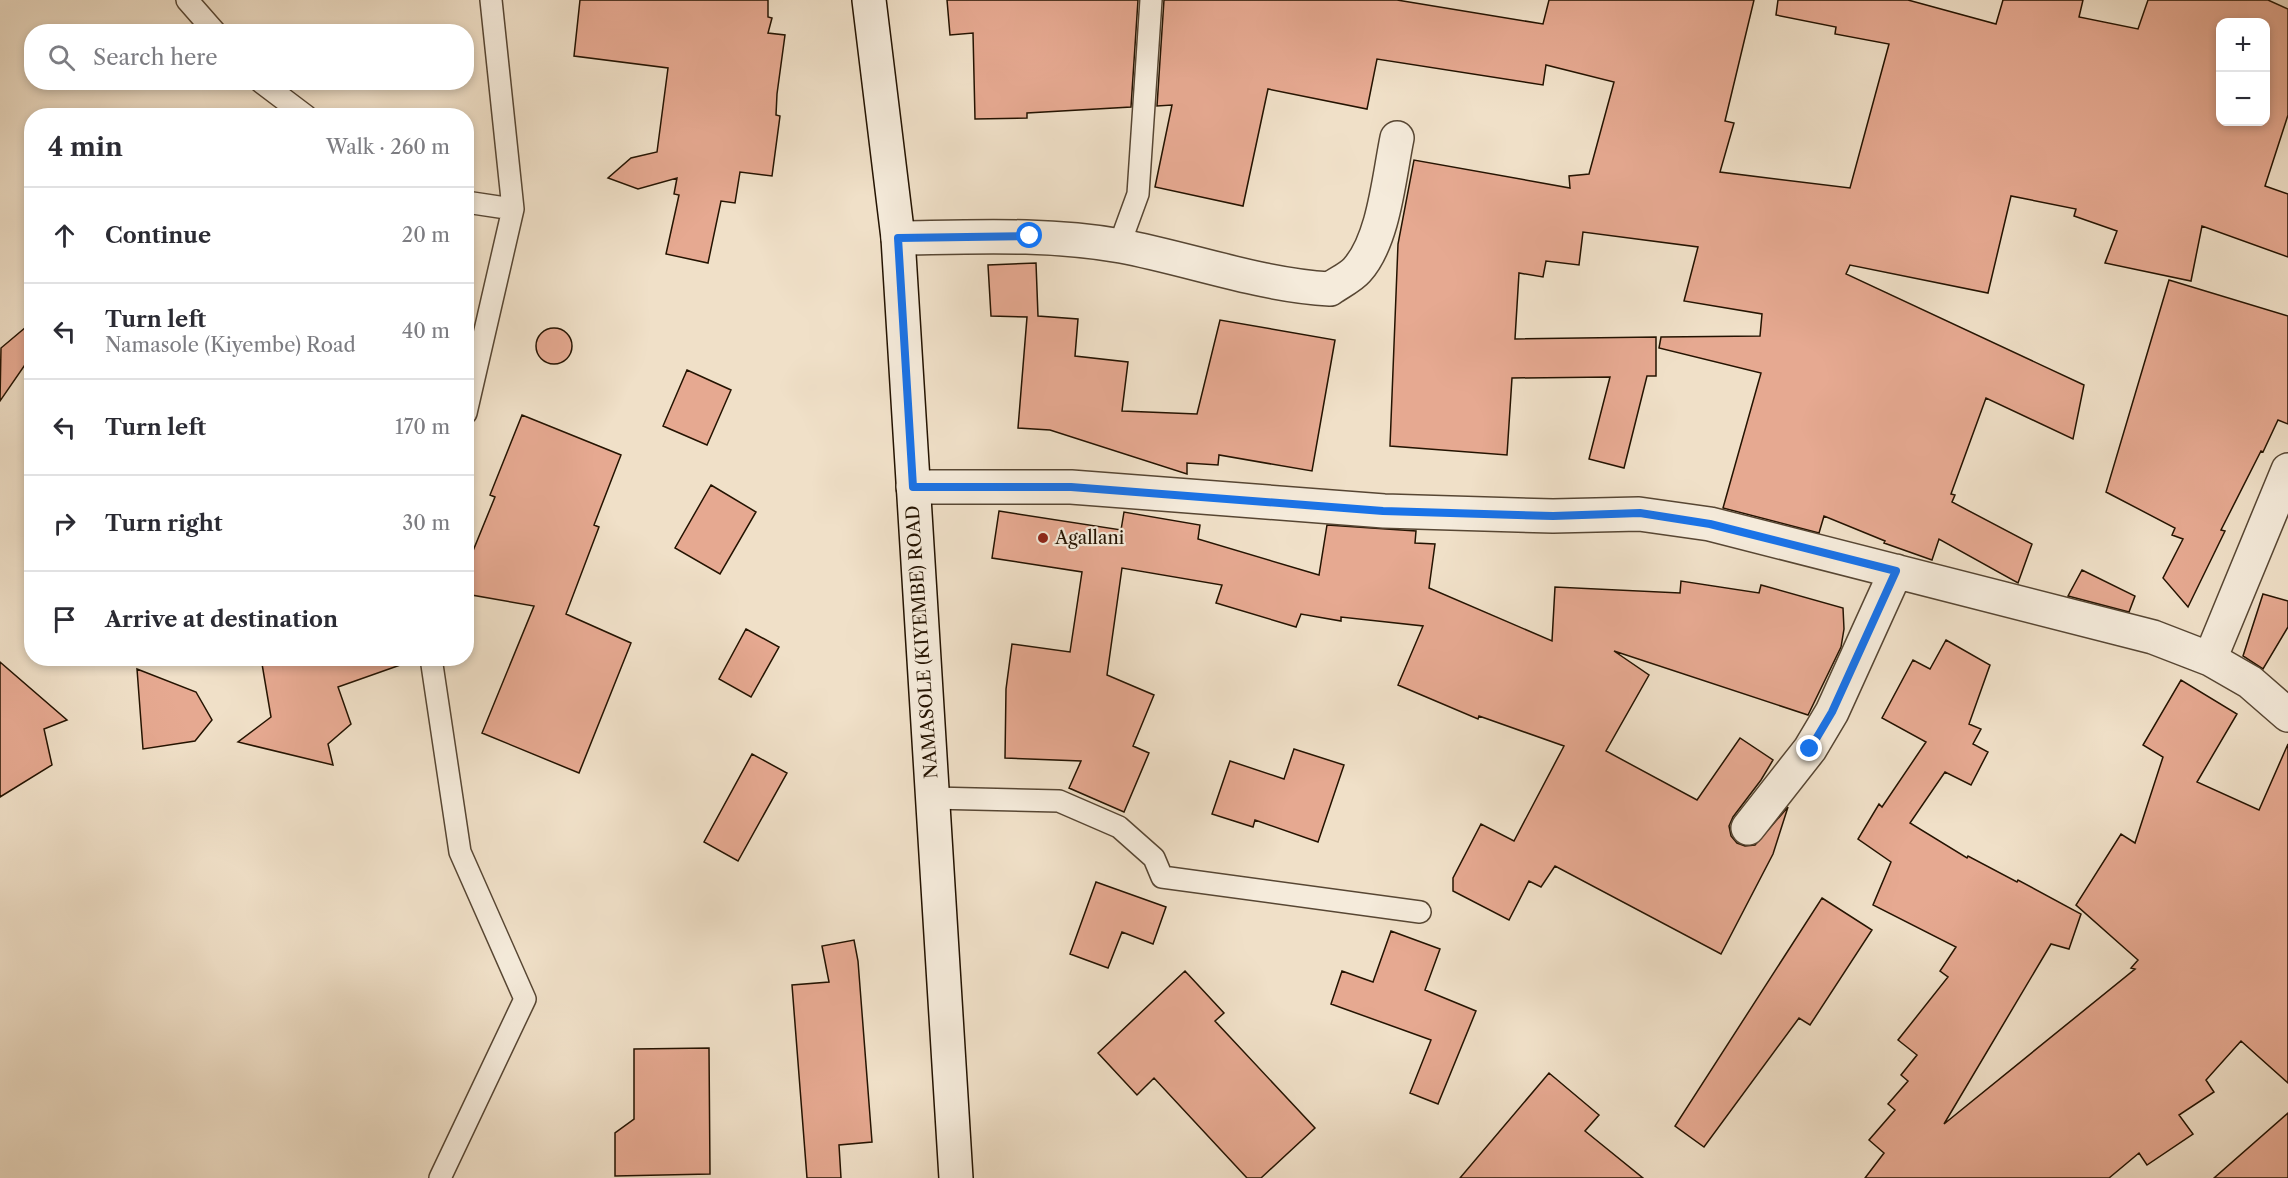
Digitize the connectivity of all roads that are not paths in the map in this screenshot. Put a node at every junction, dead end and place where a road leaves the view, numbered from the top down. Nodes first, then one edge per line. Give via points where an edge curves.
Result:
1 (187, 0) edge
2 (491, 0) edge
3 (869, 0) edge
4 (1151, 0) edge
5 (208, 24) edge
6 (272, 90) edge
7 (295, 108) edge
8 (1397, 138) dead end
9 (474, 203) edge
10 (513, 209) junction
11 (898, 238) junction
12 (1119, 246) junction
13 (474, 378) edge
14 (2288, 470) edge
15 (913, 487) junction
16 (1896, 571) junction
17 (2210, 659) junction
18 (432, 666) edge
19 (2288, 715) edge
20 (932, 798) junction
21 (1748, 828) dead end
22 (1420, 912) dead end
23 (440, 1178) edge
24 (956, 1178) edge

1 - 5 lane
2 - 10 lane
3 - 11 street, NAMASOLE (KIYEMBE) ROAD
4 - 12 lane via 1138,194
6 - 7 lane
8 - 12 street via 1381,219 1371,244 1357,270 1330,289
9 - 10 lane
10 - 13 lane
11 - 12 street via 1030,236
11 - 15 street, NAMASOLE (KIYEMBE) ROAD
14 - 17 street
15 - 16 street via 1071,487 1383,511 1553,516 1640,513 1710,524
15 - 20 street, NAMASOLE (KIYEMBE) ROAD
16 - 17 street via 2153,637
16 - 21 street via 1832,712 1810,749
17 - 19 street via 2250,682
18 - 23 lane via 460,852 525,999
20 - 22 lane via 1059,801 1119,827 1154,858 1162,877
20 - 24 street, NAMASOLE (KIYEMBE) ROAD

